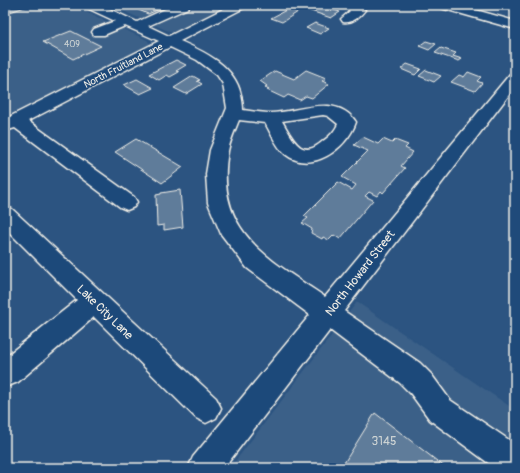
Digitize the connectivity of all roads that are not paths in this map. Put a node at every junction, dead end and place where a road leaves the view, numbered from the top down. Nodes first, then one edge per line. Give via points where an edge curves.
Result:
1 (184, 5) edge
2 (240, 5) edge
3 (348, 5) edge
4 (445, 5) edge
5 (96, 6) edge
6 (347, 19) dead end
7 (125, 21) junction
8 (515, 25) edge
9 (138, 26) junction
10 (99, 32) dead end
11 (169, 41) junction
12 (515, 76) edge
13 (233, 114) junction
14 (272, 118) dead end
15 (10, 123) edge
16 (127, 202) dead end
17 (7, 221) edge
18 (94, 301) junction
19 (328, 313) junction
20 (8, 372) dead end
21 (206, 408) dead end
22 (515, 463) edge
23 (204, 468) edge

1 - 9 street
2 - 11 street, North Fruitland Lane
3 - 6 street via 359,10
4 - 8 street
5 - 7 street
7 - 9 street
7 - 10 street
9 - 11 street
11 - 13 street via 202,57 222,72 231,84 235,108
11 - 15 street, North Fruitland Lane
12 - 19 street, North Howard Street
13 - 14 street
13 - 19 street via 219,150 216,174 218,203 232,234 255,261
15 - 16 street
17 - 18 street, Lake City Lane
18 - 20 street
18 - 21 street, Lake City Lane
19 - 22 street via 410,373 440,410
19 - 23 street, North Howard Street

